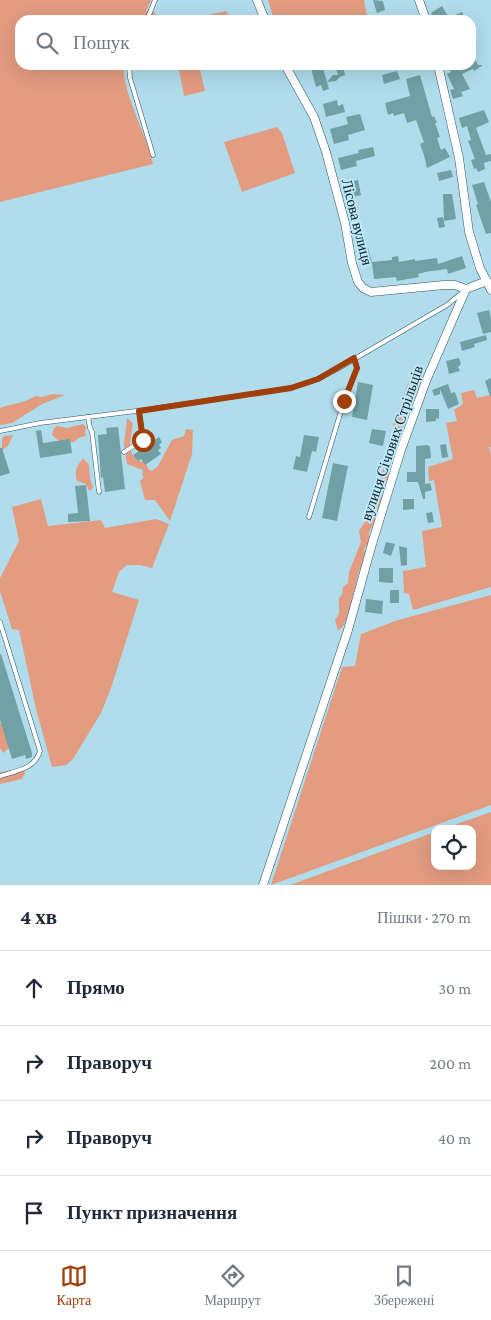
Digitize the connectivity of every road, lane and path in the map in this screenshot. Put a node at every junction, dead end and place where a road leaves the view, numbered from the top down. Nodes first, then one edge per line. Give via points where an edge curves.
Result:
1 (154, 0) edge
2 (257, 0) edge
3 (419, 0) edge
4 (149, 15) edge
5 (263, 15) edge
6 (424, 15) edge
7 (129, 70) edge
8 (288, 70) edge
9 (439, 70) edge
10 (152, 155) dead end
11 (486, 281) junction
12 (466, 290) junction
13 (491, 290) edge
14 (354, 358) junction
15 (139, 411) junction
16 (88, 417) junction
17 (0, 431) edge
18 (124, 452) dead end
19 (99, 492) dead end
20 (309, 517) dead end
21 (0, 622) edge
22 (6, 641) junction
23 (0, 643) edge
24 (0, 776) edge
25 (263, 885) edge

1 - 4 lane
2 - 5 street
3 - 6 street
7 - 10 lane
8 - 12 street, Лісова вулиця via 314,117 326,152 358,282 371,292 444,285
9 - 11 street via 459,158 469,232
11 - 12 street
11 - 13 street
12 - 14 lane via 447,305
12 - 25 street, вулиця Січових Стрільців via 426,381 401,450 348,630
14 - 15 lane via 318,379 291,388
14 - 20 lane via 357,368
15 - 16 lane
15 - 18 lane via 143,440
16 - 17 lane
16 - 19 lane
21 - 22 lane
22 - 23 lane
22 - 24 lane via 40,751 33,764

